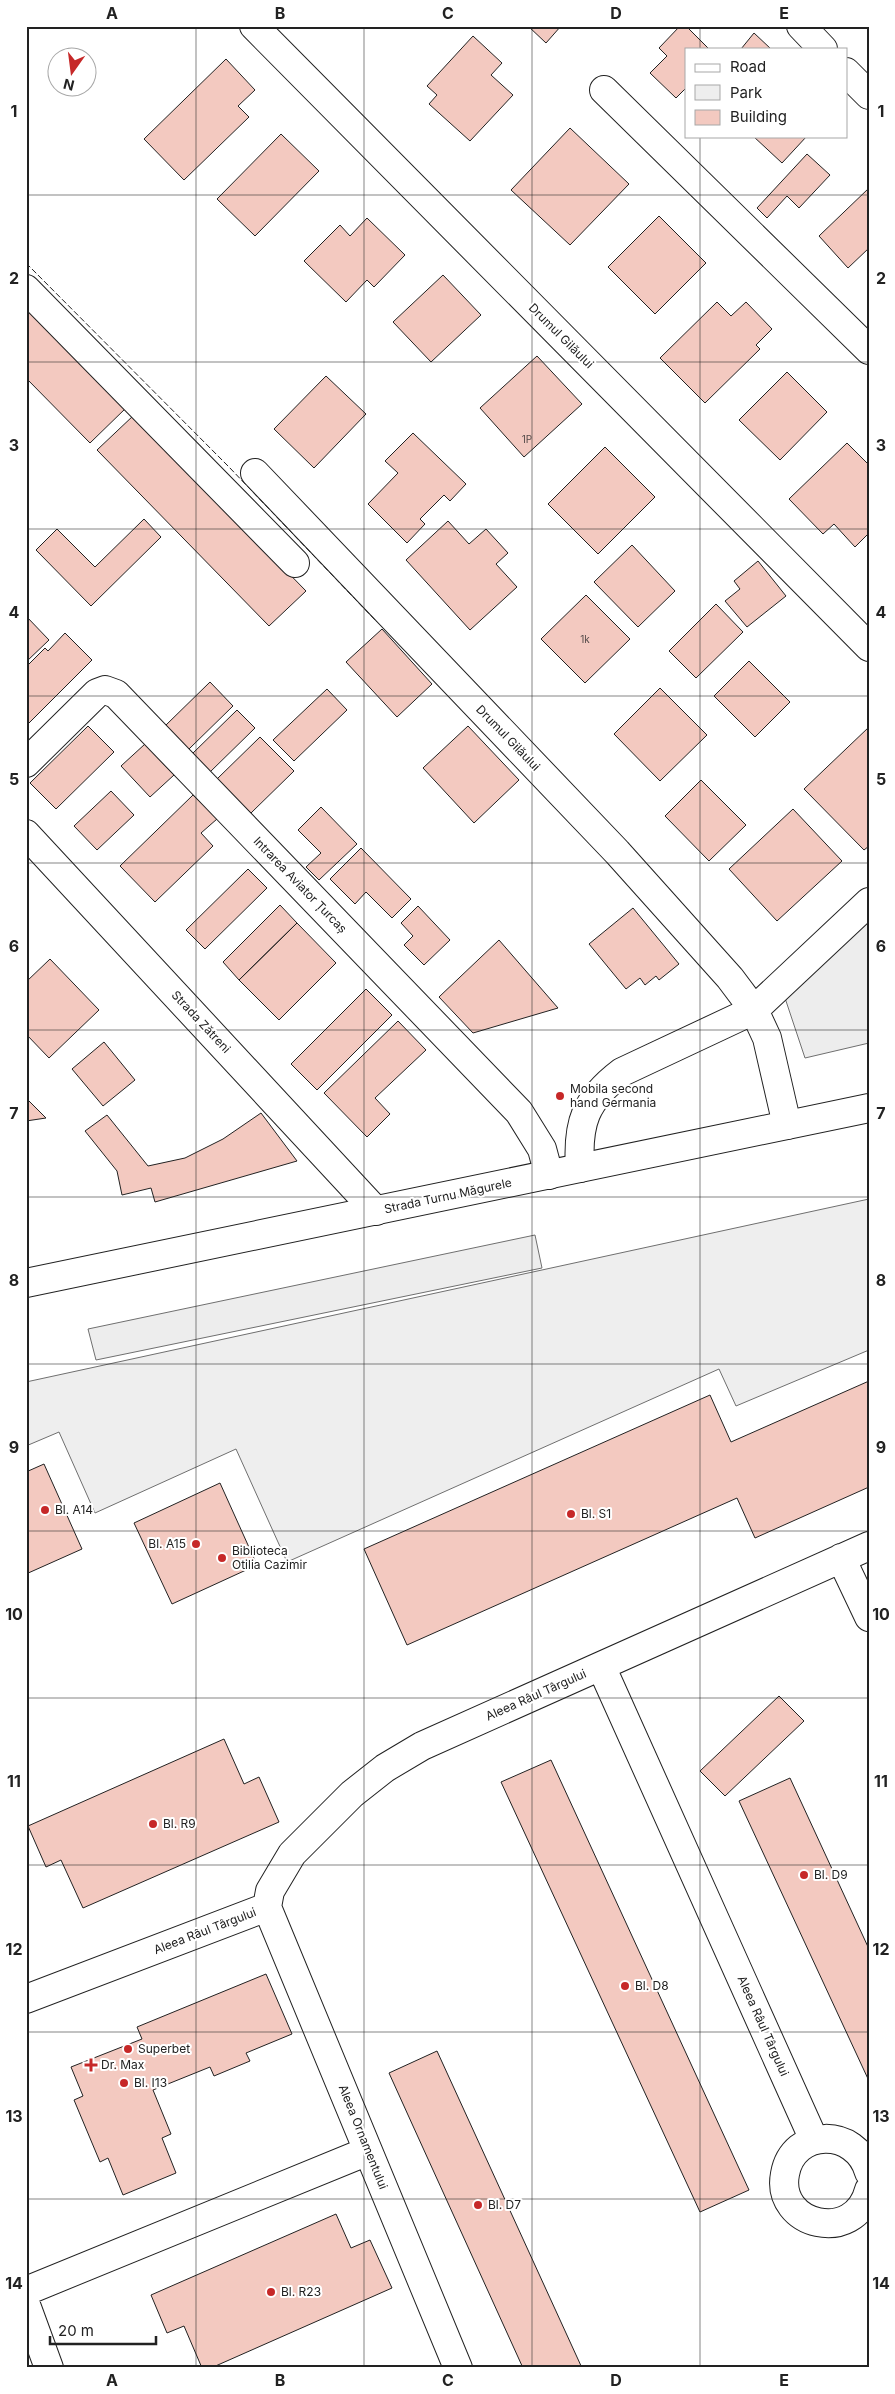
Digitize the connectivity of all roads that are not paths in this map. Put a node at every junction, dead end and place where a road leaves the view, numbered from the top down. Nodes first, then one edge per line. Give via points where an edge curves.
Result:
1 (254, 26) edge
2 (801, 26) edge
3 (822, 48) edge
4 (848, 74) edge
5 (604, 90) dead end
6 (869, 95) edge
7 (26, 289) edge
8 (869, 350) edge
9 (255, 473) dead end
10 (295, 563) dead end
11 (869, 647) edge
12 (26, 763) edge
13 (26, 834) edge
14 (869, 902) edge
15 (754, 1010) junction
16 (869, 1108) edge
17 (787, 1125) junction
18 (580, 1168) junction
19 (549, 1175) junction
20 (376, 1211) junction
21 (26, 1283) edge
22 (869, 1546) edge
23 (841, 1558) junction
24 (869, 1617) edge
25 (600, 1666) junction
26 (267, 1907) junction
27 (26, 1999) edge
28 (814, 2140) junction
29 (368, 2150) junction
30 (869, 2172) edge
31 (869, 2190) edge
32 (26, 2291) edge
33 (26, 2305) edge
34 (49, 2368) edge
35 (458, 2368) edge

1 - 11 street, Drumul Gilăului
2 - 3 street
4 - 6 street
5 - 8 street
7 - 10 street
9 - 15 street, Drumul Gilăului via 651,889 708,952
12 - 19 street, Intrarea Aviator Țurcaș via 97,693 105,690 116,694 519,1112 542,1149
13 - 20 street, Strada Zătreni
14 - 15 street
15 - 17 street, Drumul Gilăului via 774,1060
15 - 18 street via 622,1072 606,1084 595,1096 582,1121 578,1147
16 - 17 street, Strada Turnu Măgurele
17 - 18 street, Strada Turnu Măgurele
18 - 19 street, Strada Turnu Măgurele
19 - 20 street, Strada Turnu Măgurele
20 - 21 street, Strada Turnu Măgurele
22 - 23 street, Aleea Râul Târgului
23 - 24 street
23 - 25 street, Aleea Râul Târgului
25 - 26 street, Aleea Râul Târgului via 422,1746 385,1768 352,1794 292,1854 270,1890
25 - 28 street, Aleea Râul Târgului
26 - 27 street, Aleea Râul Târgului
26 - 29 street, Aleea Ornamentului
28 - 30 street via 830,2138 850,2144 865,2160
28 - 31 street via 801,2147 790,2159 785,2174 785,2189 791,2204 802,2215 816,2222 831,2224 851,2217 866,2201
29 - 32 street
29 - 35 street, Aleea Ornamentului
33 - 34 street

